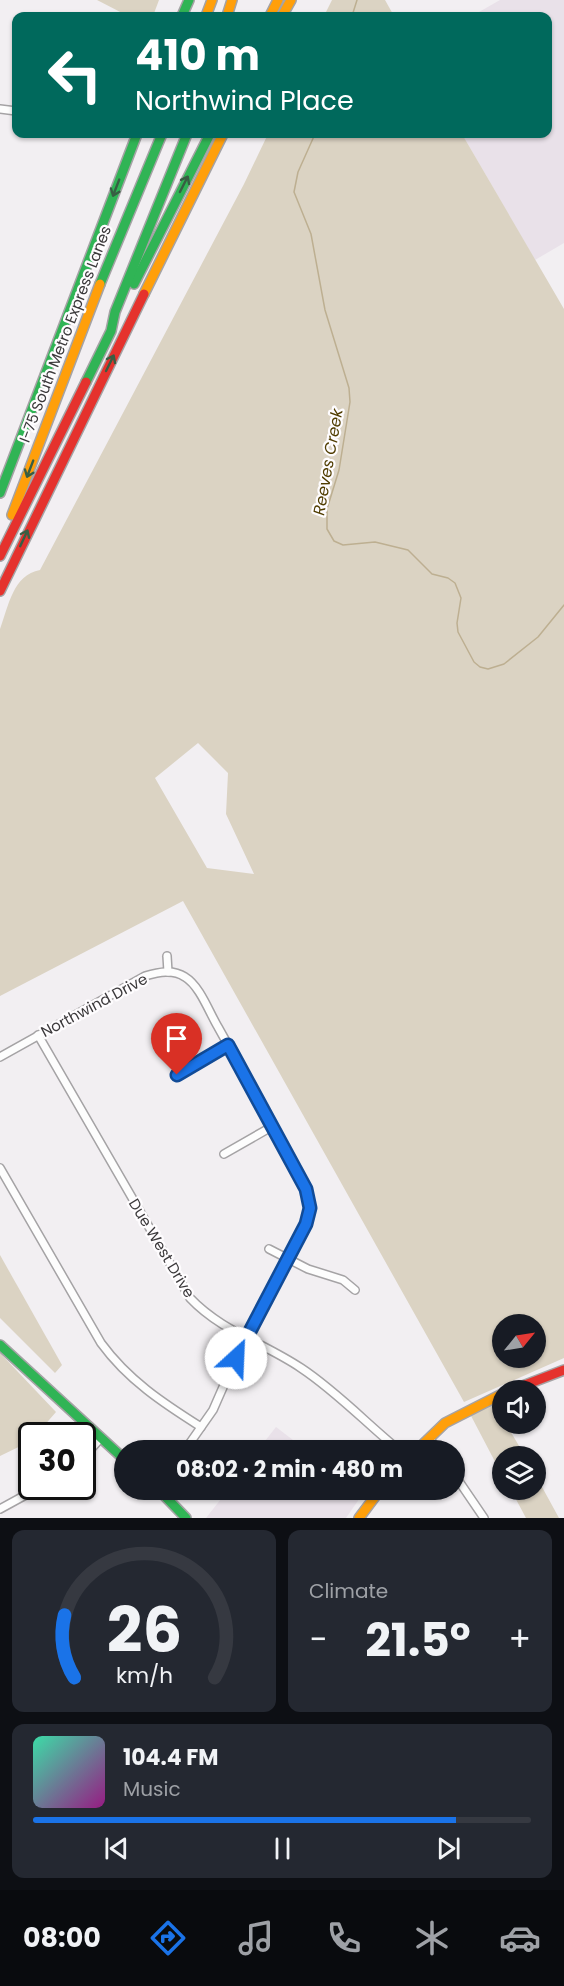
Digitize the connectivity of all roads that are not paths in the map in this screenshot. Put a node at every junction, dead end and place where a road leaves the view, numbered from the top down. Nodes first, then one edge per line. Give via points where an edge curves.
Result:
1 (135, 138) edge
2 (154, 138) edge
3 (160, 138) edge
4 (185, 138) edge
5 (208, 138) edge
6 (221, 138) edge
7 (118, 238) junction
8 (111, 331) junction
9 (0, 493) edge
10 (0, 547) edge
11 (0, 556) edge
12 (0, 591) edge
13 (168, 956) dead end
14 (168, 972) junction
15 (38, 1035) junction
16 (228, 1045) junction
17 (0, 1057) edge
18 (177, 1075) dead end
19 (273, 1126) junction
20 (224, 1154) dead end
21 (0, 1168) edge
22 (269, 1249) dead end
23 (289, 1261) junction
24 (355, 1290) dead end
25 (245, 1337) junction
26 (0, 1345) edge
27 (564, 1370) edge
28 (538, 1380) edge
29 (492, 1399) edge
30 (201, 1427) junction
31 (101, 1438) junction
32 (429, 1438) edge
33 (192, 1440) edge
34 (387, 1440) edge
35 (96, 1444) edge
36 (114, 1450) edge
37 (465, 1490) edge
38 (18, 1499) edge
39 (169, 1500) edge
40 (373, 1500) edge
41 (0, 1509) edge
42 (186, 1518) edge
43 (360, 1518) edge
44 (484, 1518) edge

1 -> 9 main road
2 - 7 main road
3 - 7 main road, I-75 South Metro Express Lanes
4 - 8 main road, I-75 South Metro Express Lanes via 115,312
8 -> 5 main road
12 -> 6 main road
7 -> 10 main road, I-75 South Metro Express Lanes
8 - 11 main road, I-75 South Metro Express Lanes
13 - 14 street
14 - 15 street, Northwind Drive via 145,976
14 - 16 street, Northwind Drive via 186,977 195,986
15 - 17 street, Northwind Drive
15 - 25 street, Due West Drive via 190,1298 224,1327
16 - 18 street
16 - 19 street, Northwind Drive
19 - 20 street
19 - 23 street, Northwind Drive via 306,1189 310,1208
21 - 30 street via 116,1364 162,1402
22 - 23 street
23 - 24 street via 343,1280
23 - 25 street, Northwind Drive
25 - 30 street, Northwind Drive via 221,1394
25 - 34 street, Due West Drive via 302,1368
26 - 31 main road
27 - 28 main road
29 - 32 main road via 446,1423
30 - 33 street, Northwind Drive
31 - 35 street
31 - 36 main road
37 - 44 street
38 - 41 street
39 - 42 main road
40 - 43 main road

